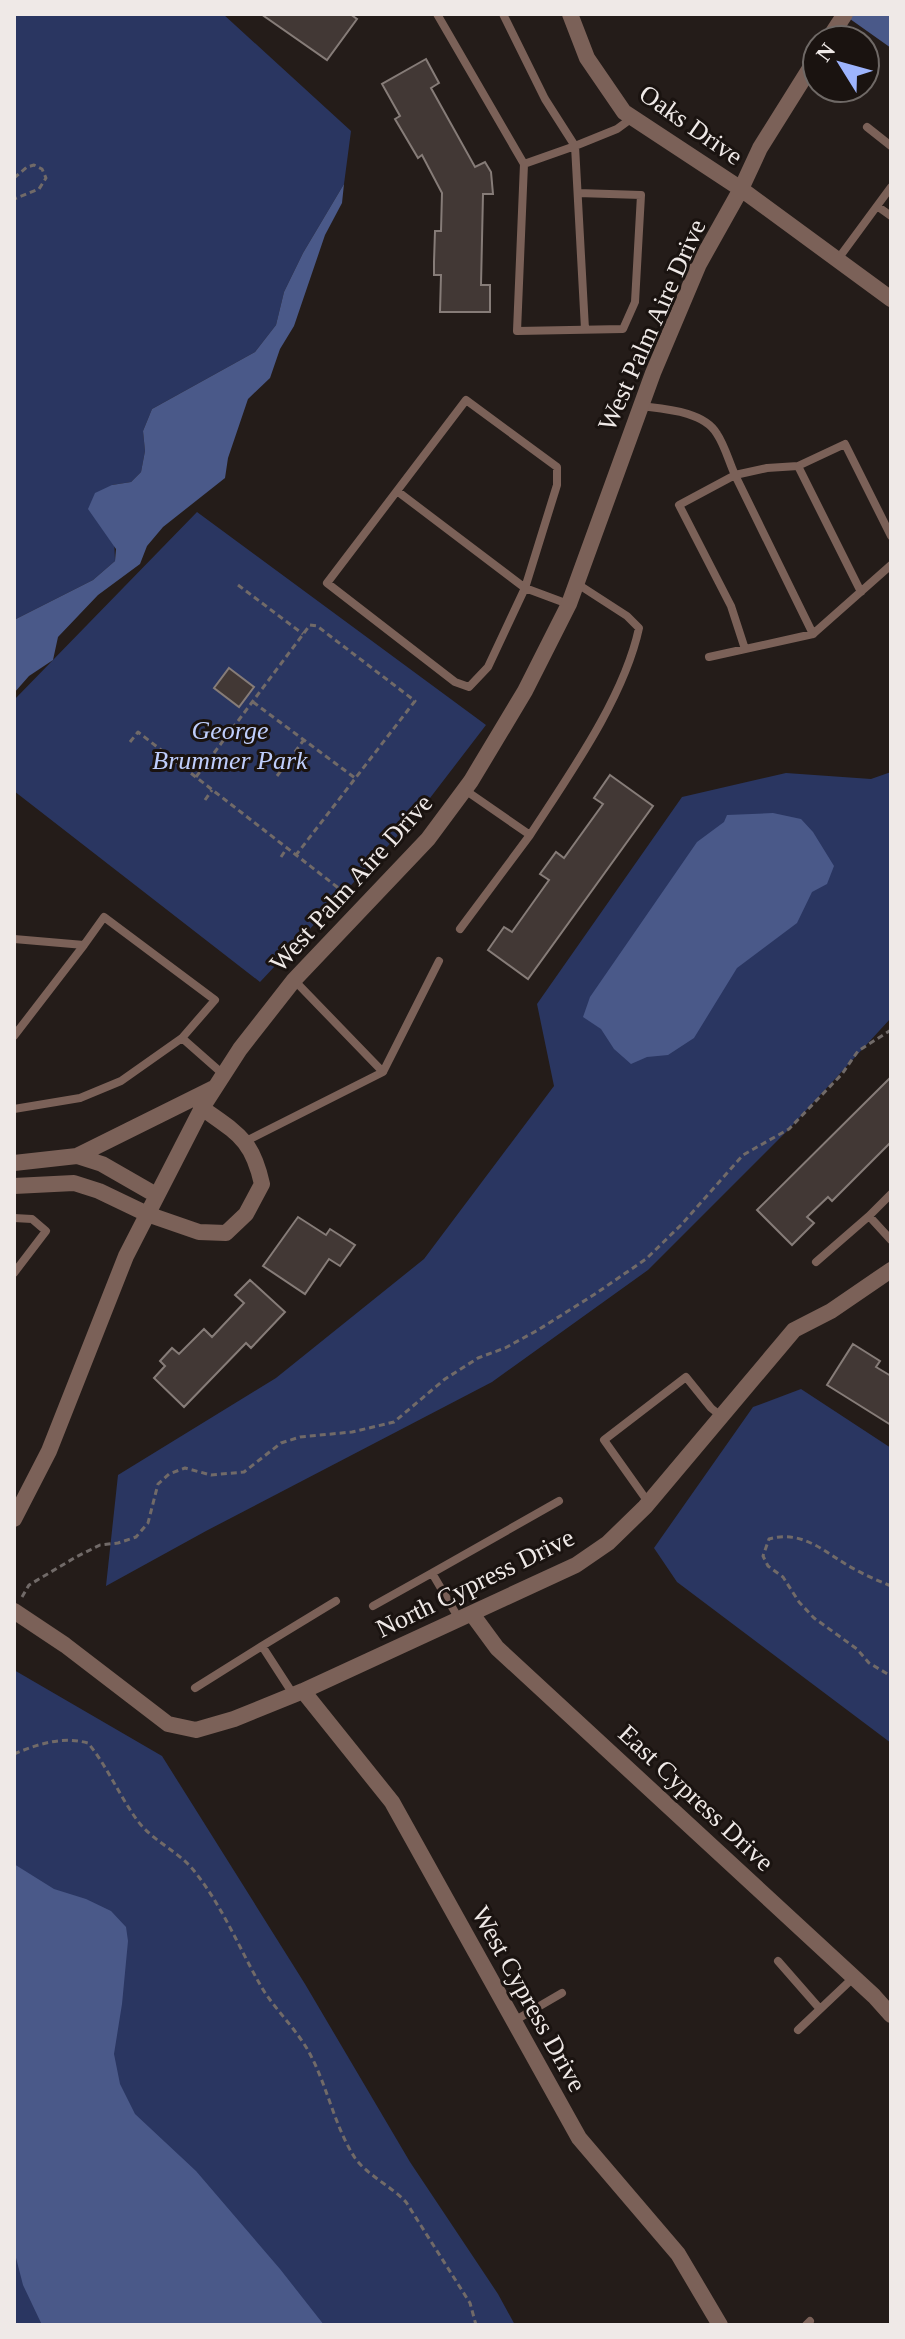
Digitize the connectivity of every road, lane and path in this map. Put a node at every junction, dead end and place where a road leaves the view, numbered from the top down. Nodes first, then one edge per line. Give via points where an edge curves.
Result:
1 (437, 14) edge
2 (503, 14) edge
3 (570, 14) edge
4 (801, 83) edge
5 (632, 117) junction
6 (867, 127) dead end
7 (575, 146) junction
8 (891, 146) edge
9 (524, 164) junction
10 (14, 178) edge
11 (891, 187) edge
12 (741, 189) junction
13 (578, 193) junction
14 (14, 199) edge
15 (877, 206) junction
16 (891, 216) edge
17 (838, 259) junction
18 (891, 299) edge
19 (585, 329) junction
20 (640, 406) junction
21 (798, 466) junction
22 (735, 475) junction
23 (397, 491) junction
24 (891, 536) edge
25 (891, 565) edge
26 (576, 583) junction
27 (238, 585) dead end
28 (525, 588) junction
29 (861, 592) junction
30 (569, 604) junction
31 (303, 634) junction
32 (813, 634) junction
33 (745, 649) junction
34 (709, 657) dead end
35 (253, 702) junction
36 (215, 732) dead end
37 (224, 739) junction
38 (304, 740) junction
39 (130, 742) dead end
40 (277, 776) dead end
41 (196, 777) junction
42 (355, 778) junction
43 (212, 790) junction
44 (464, 790) junction
45 (205, 800) dead end
46 (530, 835) junction
47 (287, 848) junction
48 (296, 855) junction
49 (281, 857) dead end
50 (362, 907) junction
51 (460, 929) dead end
52 (14, 939) edge
53 (84, 945) junction
54 (439, 961) dead end
55 (294, 980) junction
56 (891, 1030) edge
57 (14, 1036) edge
58 (182, 1038) junction
59 (383, 1072) junction
60 (220, 1081) junction
61 (202, 1108) junction
62 (14, 1109) edge
63 (244, 1142) junction
64 (77, 1156) junction
65 (14, 1163) edge
66 (14, 1186) edge
67 (891, 1194) edge
68 (156, 1195) junction
69 (147, 1214) junction
70 (869, 1216) junction
71 (14, 1218) edge
72 (891, 1240) edge
73 (816, 1262) dead end
74 (891, 1270) edge
75 (14, 1273) edge
76 (721, 1416) junction
77 (559, 1501) dead end
78 (649, 1503) junction
79 (14, 1519) edge
80 (432, 1573) junction
81 (891, 1586) edge
82 (336, 1601) dead end
83 (18, 1604) edge
84 (373, 1606) dead end
85 (466, 1617) junction
86 (262, 1646) junction
87 (891, 1676) edge
88 (195, 1688) dead end
89 (299, 1693) junction
90 (14, 1754) edge
91 (778, 1961) dead end
92 (854, 1977) junction
93 (562, 1993) dead end
94 (820, 2009) junction
95 (891, 2015) edge
96 (514, 2021) junction
97 (798, 2030) dead end
98 (476, 2325) edge
99 (720, 2325) edge

1 - 9 lane
2 - 7 lane
3 - 5 street, Oaks Drive via 587,58
4 - 12 street, West Palm Aire Drive
5 - 7 lane
5 - 12 street, Oaks Drive
6 - 8 lane
7 - 9 lane
7 - 13 lane
9 - 19 lane via 517,331
10 - 14 path via 34,165 46,178 39,189
11 - 15 lane
12 - 17 street, Oaks Drive
12 - 20 street, West Palm Aire Drive via 699,264
13 - 19 lane
13 - 19 lane via 641,195 635,302 623,329
15 - 16 lane
15 - 17 lane
17 - 18 street, Oaks Drive
20 - 22 lane via 696,418 716,431
20 - 26 street, West Palm Aire Drive
21 - 22 lane
21 - 24 lane via 845,444
21 - 29 lane
22 - 32 lane
22 - 33 lane via 679,505 731,606
23 - 28 lane
23 - 28 lane via 466,400 557,467 557,485
23 - 28 lane via 327,583 455,682 469,687 488,667
25 - 29 lane
26 - 30 street, West Palm Aire Drive
26 - 46 lane via 639,628 633,654 586,748
27 - 31 path
28 - 30 lane
29 - 32 lane
30 - 44 street, West Palm Aire Drive via 525,691
31 - 35 path
31 - 42 path via 310,625 317,626 415,701
32 - 33 lane
33 - 34 lane
35 - 37 path
35 - 38 path
36 - 37 path
37 - 41 path
38 - 40 path
38 - 42 path
39 - 41 path via 138,732
41 - 43 path
42 - 48 path
43 - 45 path
43 - 47 path
44 - 46 lane
44 - 50 street, West Palm Aire Drive via 428,839
46 - 51 lane
47 - 48 path
47 - 49 path
48 - 50 path
50 - 55 street, West Palm Aire Drive
52 - 53 lane
53 - 57 lane
53 - 58 lane via 104,917 215,1000
54 - 59 lane
55 - 59 lane
55 - 60 street, West Palm Aire Drive
56 - 83 path via 858,1051 789,1129 743,1155 646,1259 595,1294 456,1372 394,1422 281,1443 244,1472 211,1475 185,1468 169,1474 158,1484 148,1523 136,1537 76,1557 29,1585
58 - 60 lane
58 - 62 lane via 121,1081 80,1098
59 - 63 lane
60 - 61 street, West Palm Aire Drive
60 - 64 street
61 - 63 street
61 - 68 street, West Palm Aire Drive
63 - 69 street via 256,1158 262,1184 246,1214 226,1233 199,1232
64 - 65 street
64 - 68 street
66 - 69 street via 74,1183
67 - 70 lane
68 - 69 street, West Palm Aire Drive
69 - 79 street, West Palm Aire Drive via 49,1451
70 - 72 lane
70 - 73 lane
71 - 75 lane via 32,1219 46,1231
74 - 76 street, North Cypress Drive via 794,1330
76 - 78 street, North Cypress Drive
76 - 78 lane via 686,1377 604,1440
77 - 80 lane
78 - 85 street, North Cypress Drive via 576,1565
80 - 84 lane
80 - 85 lane
81 - 87 path via 804,1539 779,1536 765,1546 768,1566 814,1618
82 - 86 lane
83 - 89 street, North Cypress Drive via 168,1724 196,1730
85 - 89 street, North Cypress Drive
85 - 92 street, East Cypress Drive
86 - 88 lane
86 - 89 lane
89 - 96 street, West Cypress Drive via 392,1802
90 - 98 path via 52,1742 88,1743 137,1821 194,1870 266,1995 307,2049 357,2161 406,2202 465,2295
91 - 94 lane
92 - 94 lane
92 - 95 street, East Cypress Drive
93 - 96 lane
94 - 97 lane
96 - 99 street, West Cypress Drive via 579,2138 678,2254

